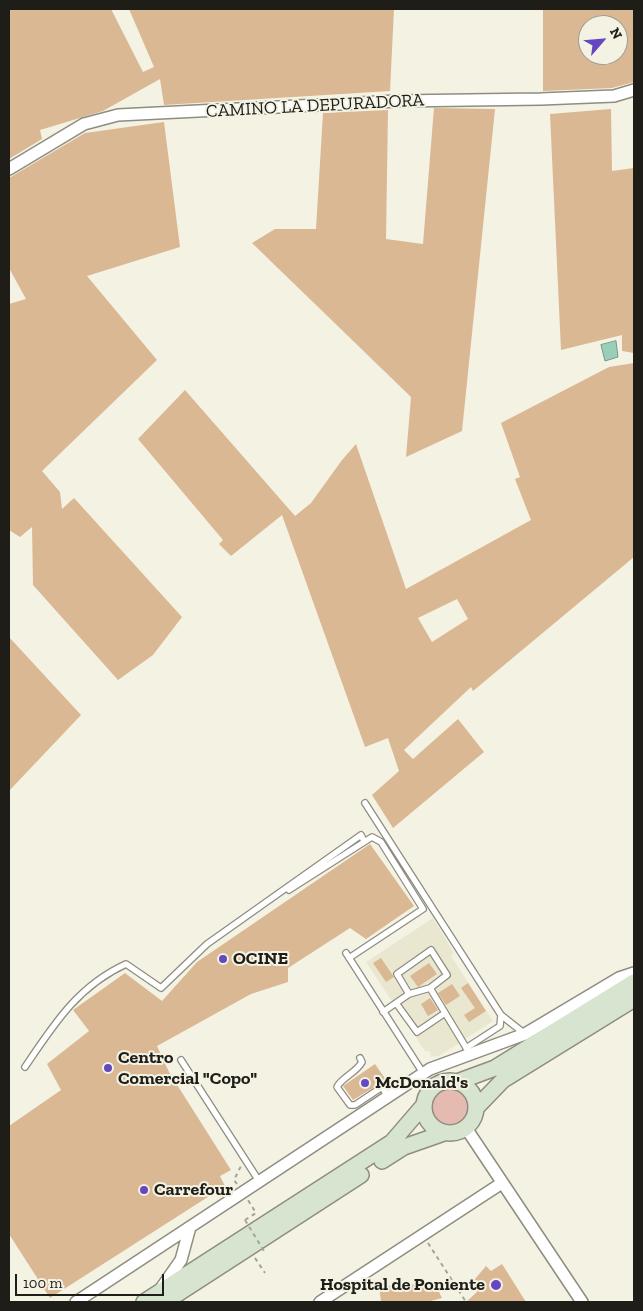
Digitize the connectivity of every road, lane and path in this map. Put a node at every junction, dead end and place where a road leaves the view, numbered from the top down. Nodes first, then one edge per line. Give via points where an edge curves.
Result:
1 (634, 90) edge
2 (9, 169) edge
3 (365, 803) dead end
4 (363, 839) dead end
5 (286, 889) junction
6 (634, 973) edge
7 (634, 982) edge
8 (430, 988) junction
9 (409, 994) junction
10 (634, 999) edge
11 (396, 1003) junction
12 (384, 1012) junction
13 (445, 1014) junction
14 (501, 1015) junction
15 (525, 1034) junction
16 (468, 1051) junction
17 (360, 1058) dead end
18 (181, 1060) dead end
19 (25, 1067) dead end
20 (422, 1073) junction
21 (457, 1082) junction
22 (388, 1097) junction
23 (423, 1106) junction
24 (476, 1108) junction
25 (466, 1128) junction
26 (444, 1133) junction
27 (259, 1182) junction
28 (502, 1183) junction
29 (250, 1204) dead end
30 (190, 1227) junction
31 (423, 1234) junction
32 (264, 1251) dead end
33 (255, 1257) dead end
34 (265, 1273) dead end
35 (161, 1298) edge
36 (76, 1302) edge
37 (144, 1302) edge
38 (320, 1302) edge
39 (466, 1302) edge
40 (582, 1302) edge

1 - 2 street, CAMINO LA DEPURADORA via 614,96 398,101 118,115 84,124
3 - 14 lane
4 - 5 lane via 360,835
5 - 12 lane via 290,890 372,836 381,842 423,909 347,956
5 - 19 lane via 207,944 161,988 126,964 105,974 75,999 54,1023
6 - 15 street via 619,978
7 - 21 main road via 494,1068
8 - 9 lane
8 - 9 lane via 447,975 431,950 397,974
8 - 13 lane
9 - 11 lane
10 - 24 main road via 503,1080
11 - 12 lane
11 - 13 lane via 417,1032
12 - 20 lane
13 - 16 lane
14 - 15 lane
14 - 16 lane via 500,1026
15 - 16 street
16 - 20 street
17 - 22 lane via 362,1062 356,1071 338,1083 337,1087 347,1102 355,1105 382,1087
18 - 27 lane
20 - 22 street
21 - 23 main road via 441,1082 434,1086 428,1091
21 - 24 main road via 471,1092
22 - 27 street
23 - 26 main road via 429,1123
23 - 35 main road via 392,1142
24 - 25 main road via 475,1116
25 - 26 main road via 452,1134
25 - 28 street
26 - 35 main road via 404,1147
27 - 30 street
28 - 31 street
28 - 40 street
29 - 32 path, bridge via 256,1213 245,1220
30 - 35 street via 181,1260
30 - 36 street
31 - 38 street
31 - 39 path
33 - 34 path
35 - 37 main road

